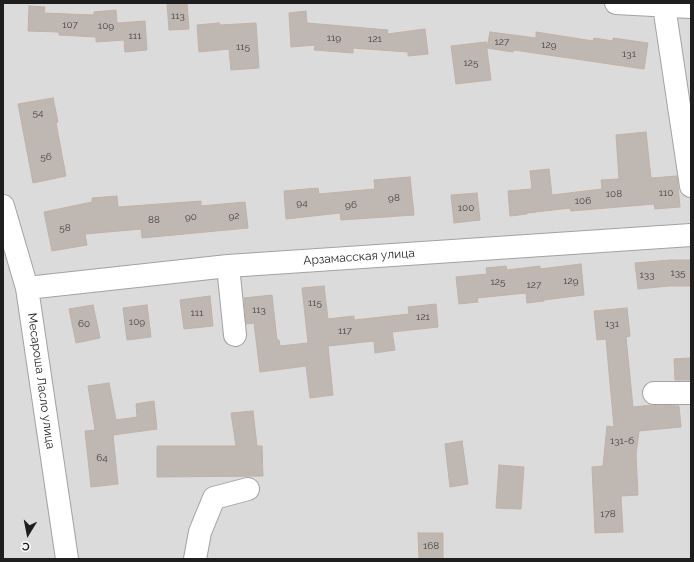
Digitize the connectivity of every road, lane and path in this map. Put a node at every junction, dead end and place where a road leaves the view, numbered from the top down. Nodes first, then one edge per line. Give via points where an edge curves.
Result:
1 (616, 3) edge
2 (664, 6) junction
3 (691, 7) edge
4 (691, 186) edge
5 (3, 206) edge
6 (691, 235) edge
7 (228, 266) junction
8 (27, 288) junction
9 (235, 335) dead end
10 (654, 393) dead end
11 (691, 394) edge
12 (248, 489) dead end
13 (67, 559) edge
14 (195, 559) edge

1 - 2 street
2 - 3 street
2 - 4 street
5 - 8 street, Месароша Ласло улица
6 - 7 street, Арзамасская улица
7 - 8 street, Арзамасская улица
7 - 9 street
8 - 13 street, Месароша Ласло улица
10 - 11 street
12 - 14 street via 214,498 200,532

